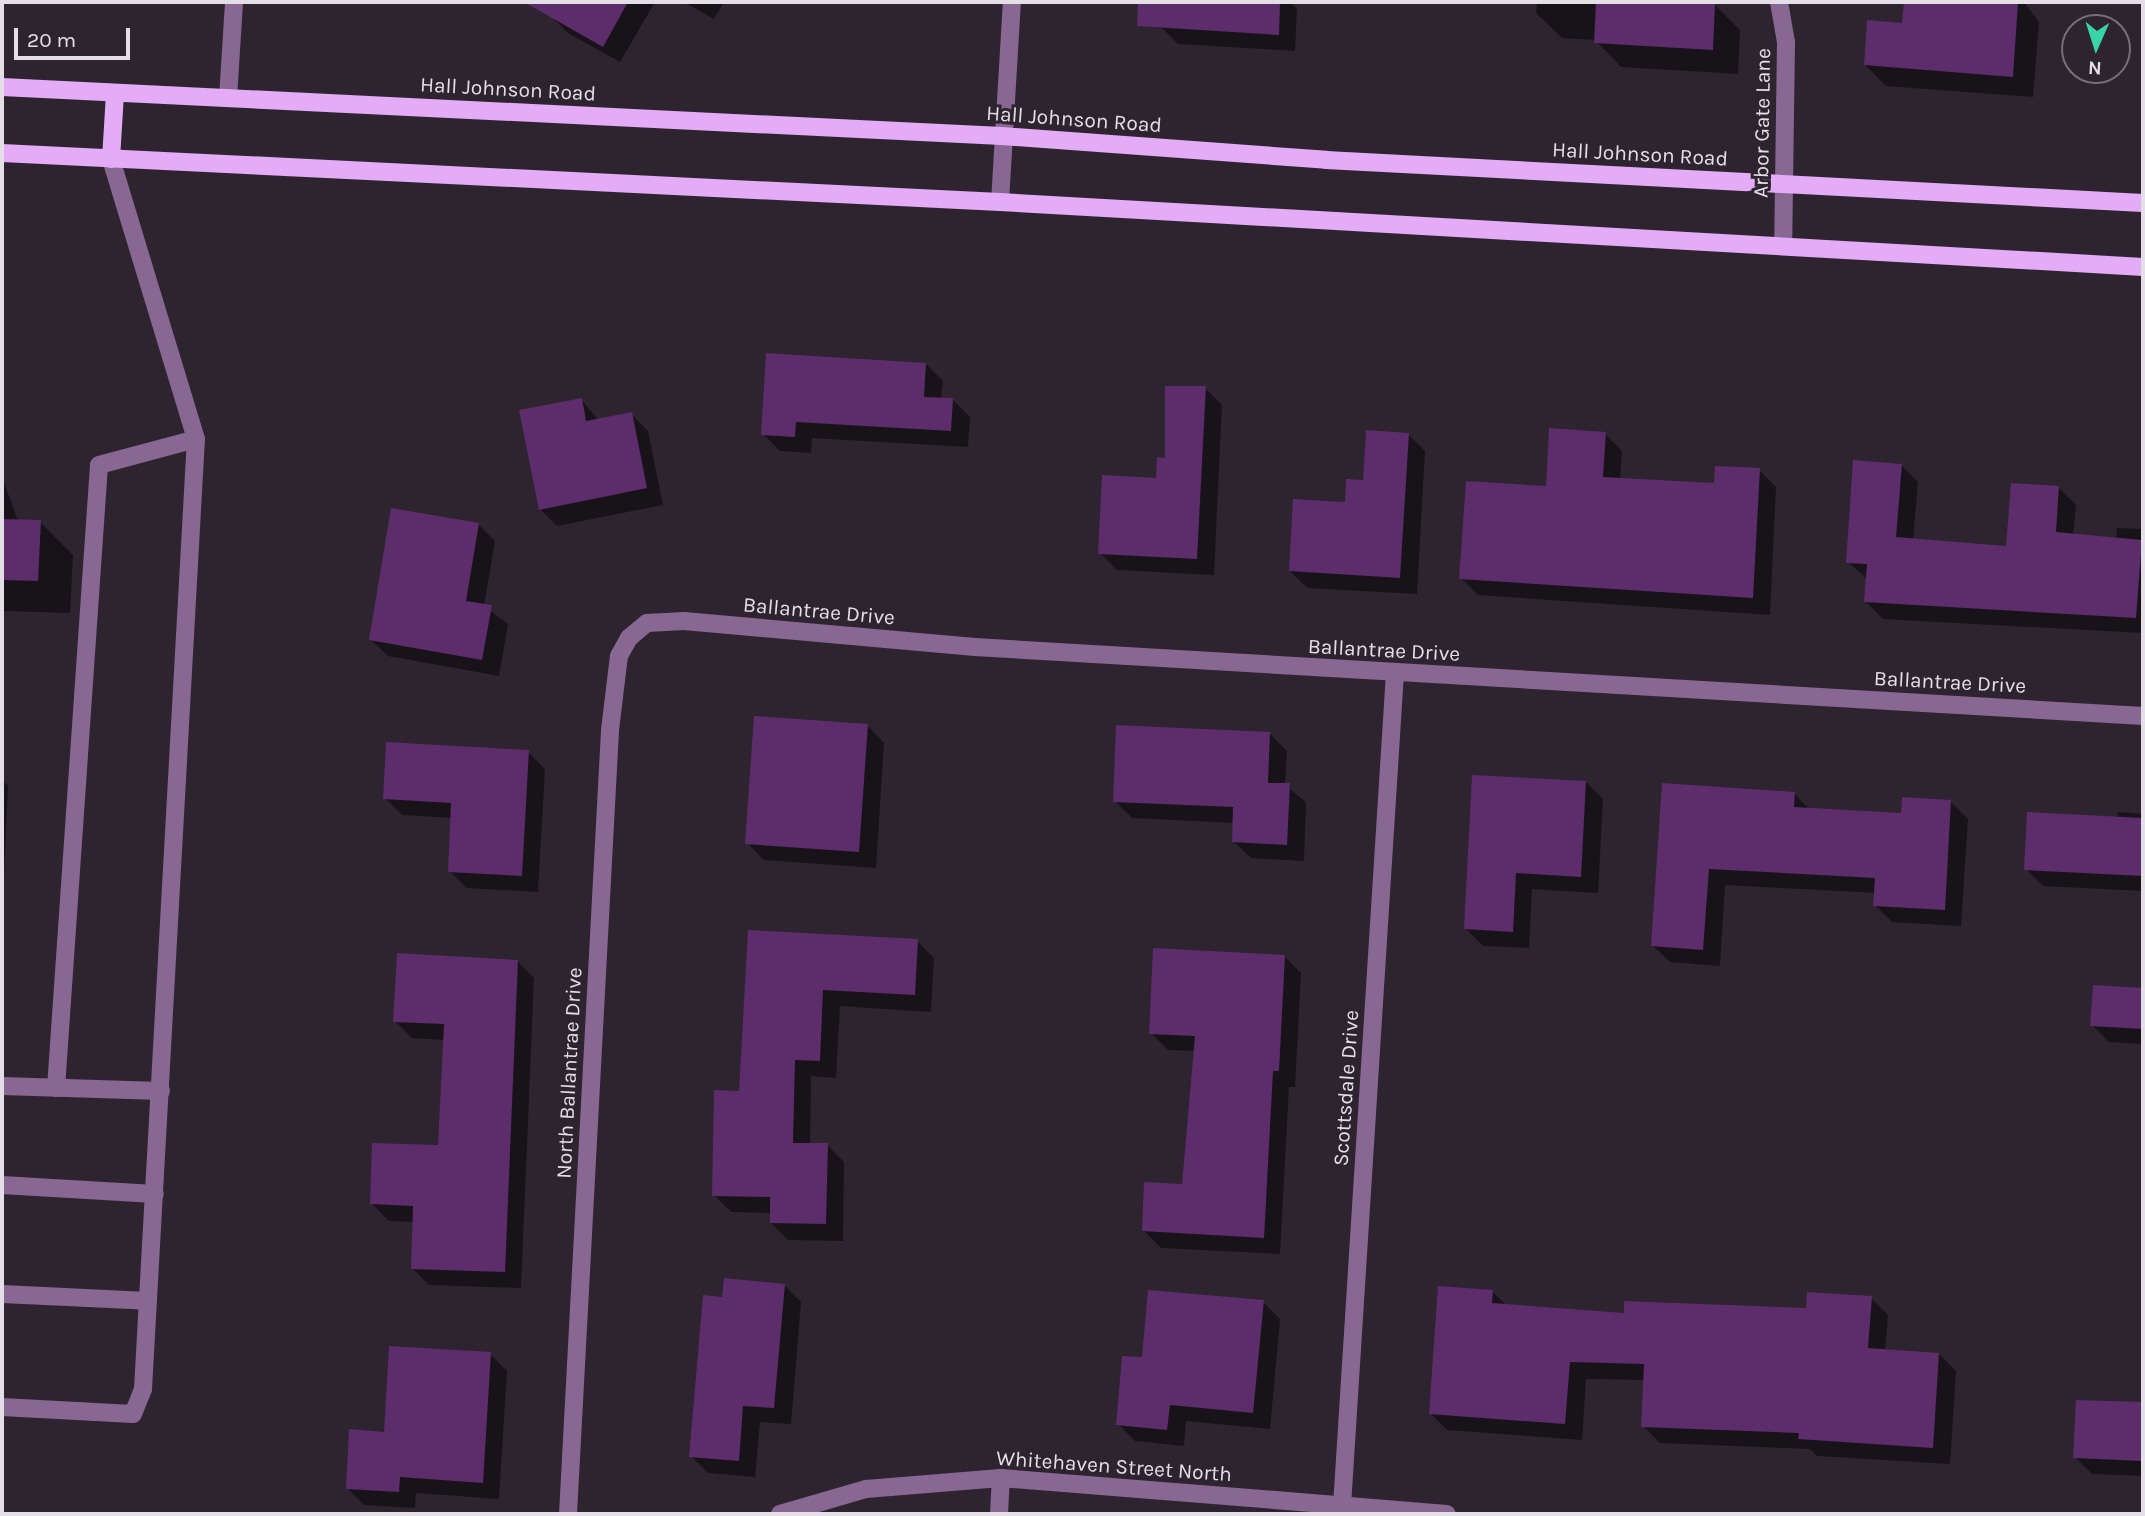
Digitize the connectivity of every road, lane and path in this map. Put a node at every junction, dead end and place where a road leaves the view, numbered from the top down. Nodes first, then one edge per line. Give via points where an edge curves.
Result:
1 (234, 2) edge
2 (1012, 2) edge
3 (1779, 2) edge
4 (2, 88) edge
5 (115, 93) junction
6 (229, 98) junction
7 (1002, 136) junction
8 (2, 153) edge
9 (111, 159) junction
10 (1784, 184) junction
11 (1000, 202) junction
12 (2143, 203) edge
13 (1783, 246) junction
14 (2143, 267) edge
15 (197, 439) junction
16 (629, 638) joint
17 (1395, 673) junction
18 (2143, 716) edge
19 (2, 1086) edge
20 (56, 1088) junction
21 (161, 1091) junction
22 (2, 1185) edge
23 (155, 1194) junction
24 (2, 1294) edge
25 (148, 1301) junction
26 (2, 1407) edge
27 (1001, 1478) junction
28 (1342, 1506) junction
29 (568, 1514) edge
30 (780, 1514) edge
31 (999, 1514) edge
32 (1447, 1514) edge

1 - 6 street
2 - 7 street
3 - 10 street, Arbor Gate Lane via 1786,42
4 - 5 main road, Hall Johnson Road
5 - 6 main road, Hall Johnson Road
5 - 9 main road
6 - 7 main road, Hall Johnson Road
7 - 10 main road, Hall Johnson Road via 1326,160
7 - 11 street
8 - 9 main road
9 - 11 main road
9 - 15 street
10 - 12 main road, Hall Johnson Road
10 - 13 street, Arbor Gate Lane
11 - 13 main road
13 - 14 main road
15 - 20 street via 99,465
15 - 21 street
16 - 17 street, Ballantrae Drive via 646,623 684,621 975,647
16 - 29 street, North Ballantrae Drive via 619,656 610,730
17 - 18 street, Ballantrae Drive
17 - 28 street, Scottsdale Drive
19 - 20 street
20 - 21 street
21 - 23 street
22 - 23 street
23 - 25 street
24 - 25 street
25 - 26 street via 143,1389 133,1414
27 - 28 street, Whitehaven Street North
27 - 30 street, Whitehaven Street North via 866,1489
27 - 31 street
28 - 32 street, Whitehaven Street North

